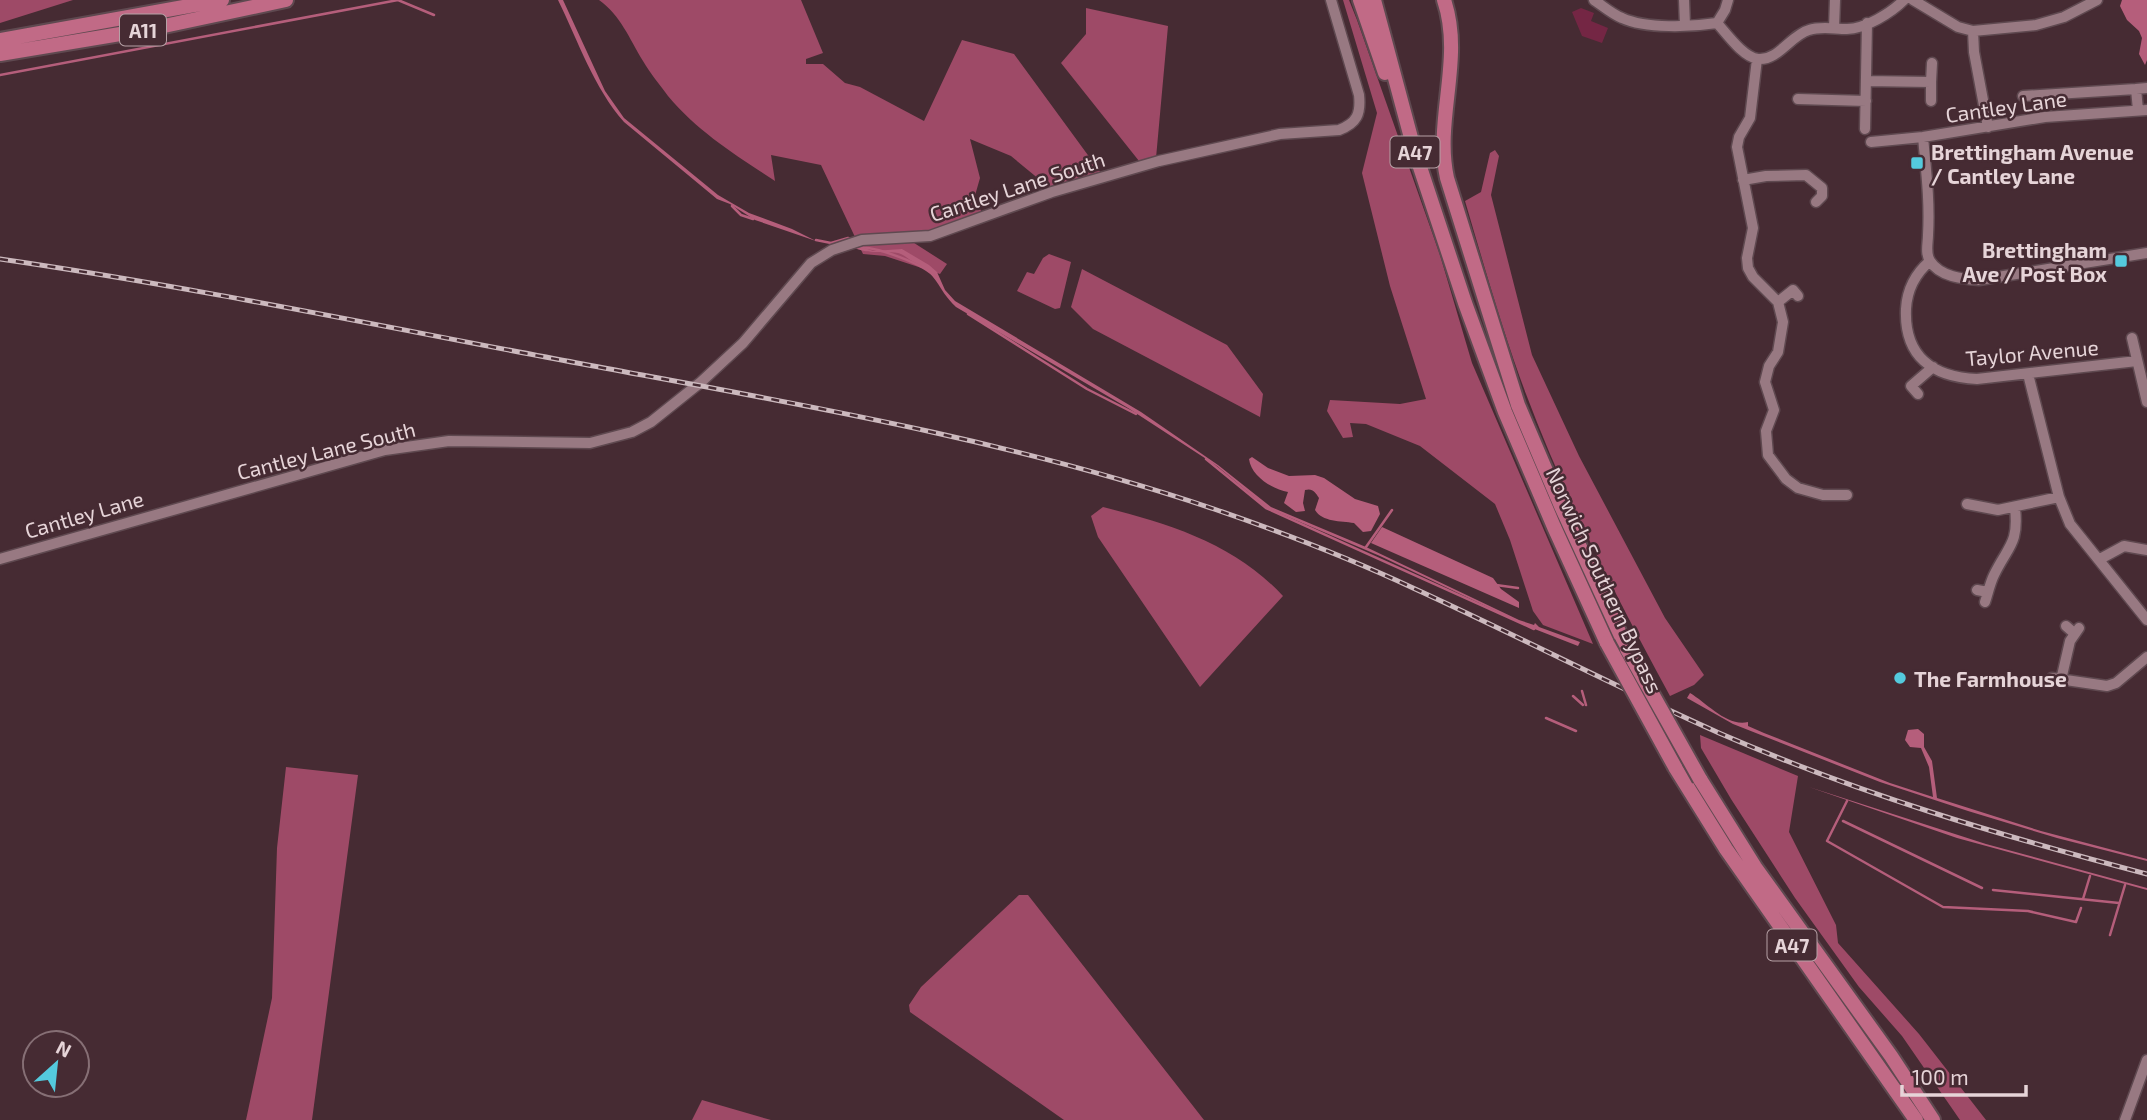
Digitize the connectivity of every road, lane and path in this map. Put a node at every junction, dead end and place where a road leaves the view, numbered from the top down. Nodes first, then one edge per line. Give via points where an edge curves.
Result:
1 (222, 0) edge
2 (286, 0) edge
3 (1331, 0) edge
4 (1360, 0) edge
5 (1374, 0) edge
6 (1444, 0) edge
7 (1594, 0) edge
8 (1684, 0) edge
9 (1728, 0) edge
10 (1835, 0) edge
11 (1904, 0) edge
12 (1913, 0) edge
13 (2096, 0) edge
14 (1717, 23) junction
15 (1867, 23) junction
16 (1685, 24) junction
17 (1834, 28) junction
18 (1973, 31) junction
19 (0, 40) edge
20 (0, 54) edge
21 (1757, 59) junction
22 (1932, 63) dead end
23 (1866, 81) junction
24 (1931, 82) junction
25 (2142, 88) edge
26 (2023, 96) dead end
27 (1798, 99) dead end
28 (1866, 101) junction
29 (1931, 101) dead end
30 (2143, 110) edge
31 (1988, 127) junction
32 (1865, 129) dead end
33 (1923, 137) junction
34 (1871, 142) dead end
35 (1743, 180) junction
36 (1816, 202) dead end
37 (2147, 253) edge
38 (1930, 261) junction
39 (1793, 290) dead end
40 (1778, 302) junction
41 (1465, 303) junction
42 (2132, 338) dead end
43 (2137, 360) junction
44 (1933, 367) junction
45 (2028, 374) junction
46 (1911, 387) dead end
47 (2147, 402) edge
48 (1847, 495) dead end
49 (2059, 497) junction
50 (1974, 502) dead end
51 (179, 507) joint
52 (2015, 508) junction
53 (2147, 550) edge
54 (0, 559) edge
55 (2100, 559) junction
56 (1983, 595) dead end
57 (2147, 620) edge
58 (2073, 629) dead end
59 (2147, 657) edge
60 (2147, 1060) edge
61 (1916, 1120) edge
62 (1933, 1120) edge
63 (2125, 1120) edge

1 - 19 highway, A11
2 - 20 highway, A11
3 - 51 street, Cantley Lane South via 1361,108 1347,127 1280,134 1159,161 1052,192 930,236 862,240 832,250 811,263 743,343 701,382 632,432 590,443 421,444
4 - 41 highway, A47
5 - 41 highway, Norwich Southern Bypass / A47 via 1414,149
6 - 62 highway, A47, bridge via 1452,55 1443,151 1447,178 1518,405 1560,506 1627,649 1700,779 1755,867
7 - 16 street via 1628,20
8 - 16 street
9 - 14 street
10 - 17 street
11 - 15 street
12 - 18 street
13 - 18 street via 2036,26
14 - 16 street
14 - 21 street
15 - 17 street
15 - 23 street
17 - 21 street via 1807,30 1776,53
18 - 31 street
21 - 35 street via 1750,118 1737,147
22 - 24 street
23 - 24 street
23 - 28 street
24 - 29 street
25 - 26 street
25 - 30 street
27 - 28 street
28 - 32 street
30 - 31 street, Cantley Lane via 2045,117
31 - 33 street, Cantley Lane
33 - 34 street, Cantley Lane
33 - 38 street
35 - 36 street via 1806,175 1822,188
35 - 40 street via 1753,228 1748,268
37 - 38 street via 1979,279 1947,274
38 - 44 street, Taylor Avenue via 1908,293 1906,319 1911,346
39 - 40 street
40 - 48 street via 1783,322 1778,352 1765,382 1774,410 1766,431 1768,455 1798,488
41 - 61 highway, Norwich Southern Bypass / A47, bridge via 1554,527 1608,643 1675,767 1749,883
42 - 43 street
43 - 45 street, Taylor Avenue
43 - 47 street
44 - 45 street, Taylor Avenue via 1956,378
44 - 46 street
45 - 49 street
49 - 52 street
49 - 55 street via 2078,537
50 - 52 street via 1998,510
51 - 54 street, Cantley Lane
52 - 56 street via 2014,541
53 - 55 street via 2124,546
55 - 57 street
58 - 59 street via 2056,679 2107,686
60 - 63 street

